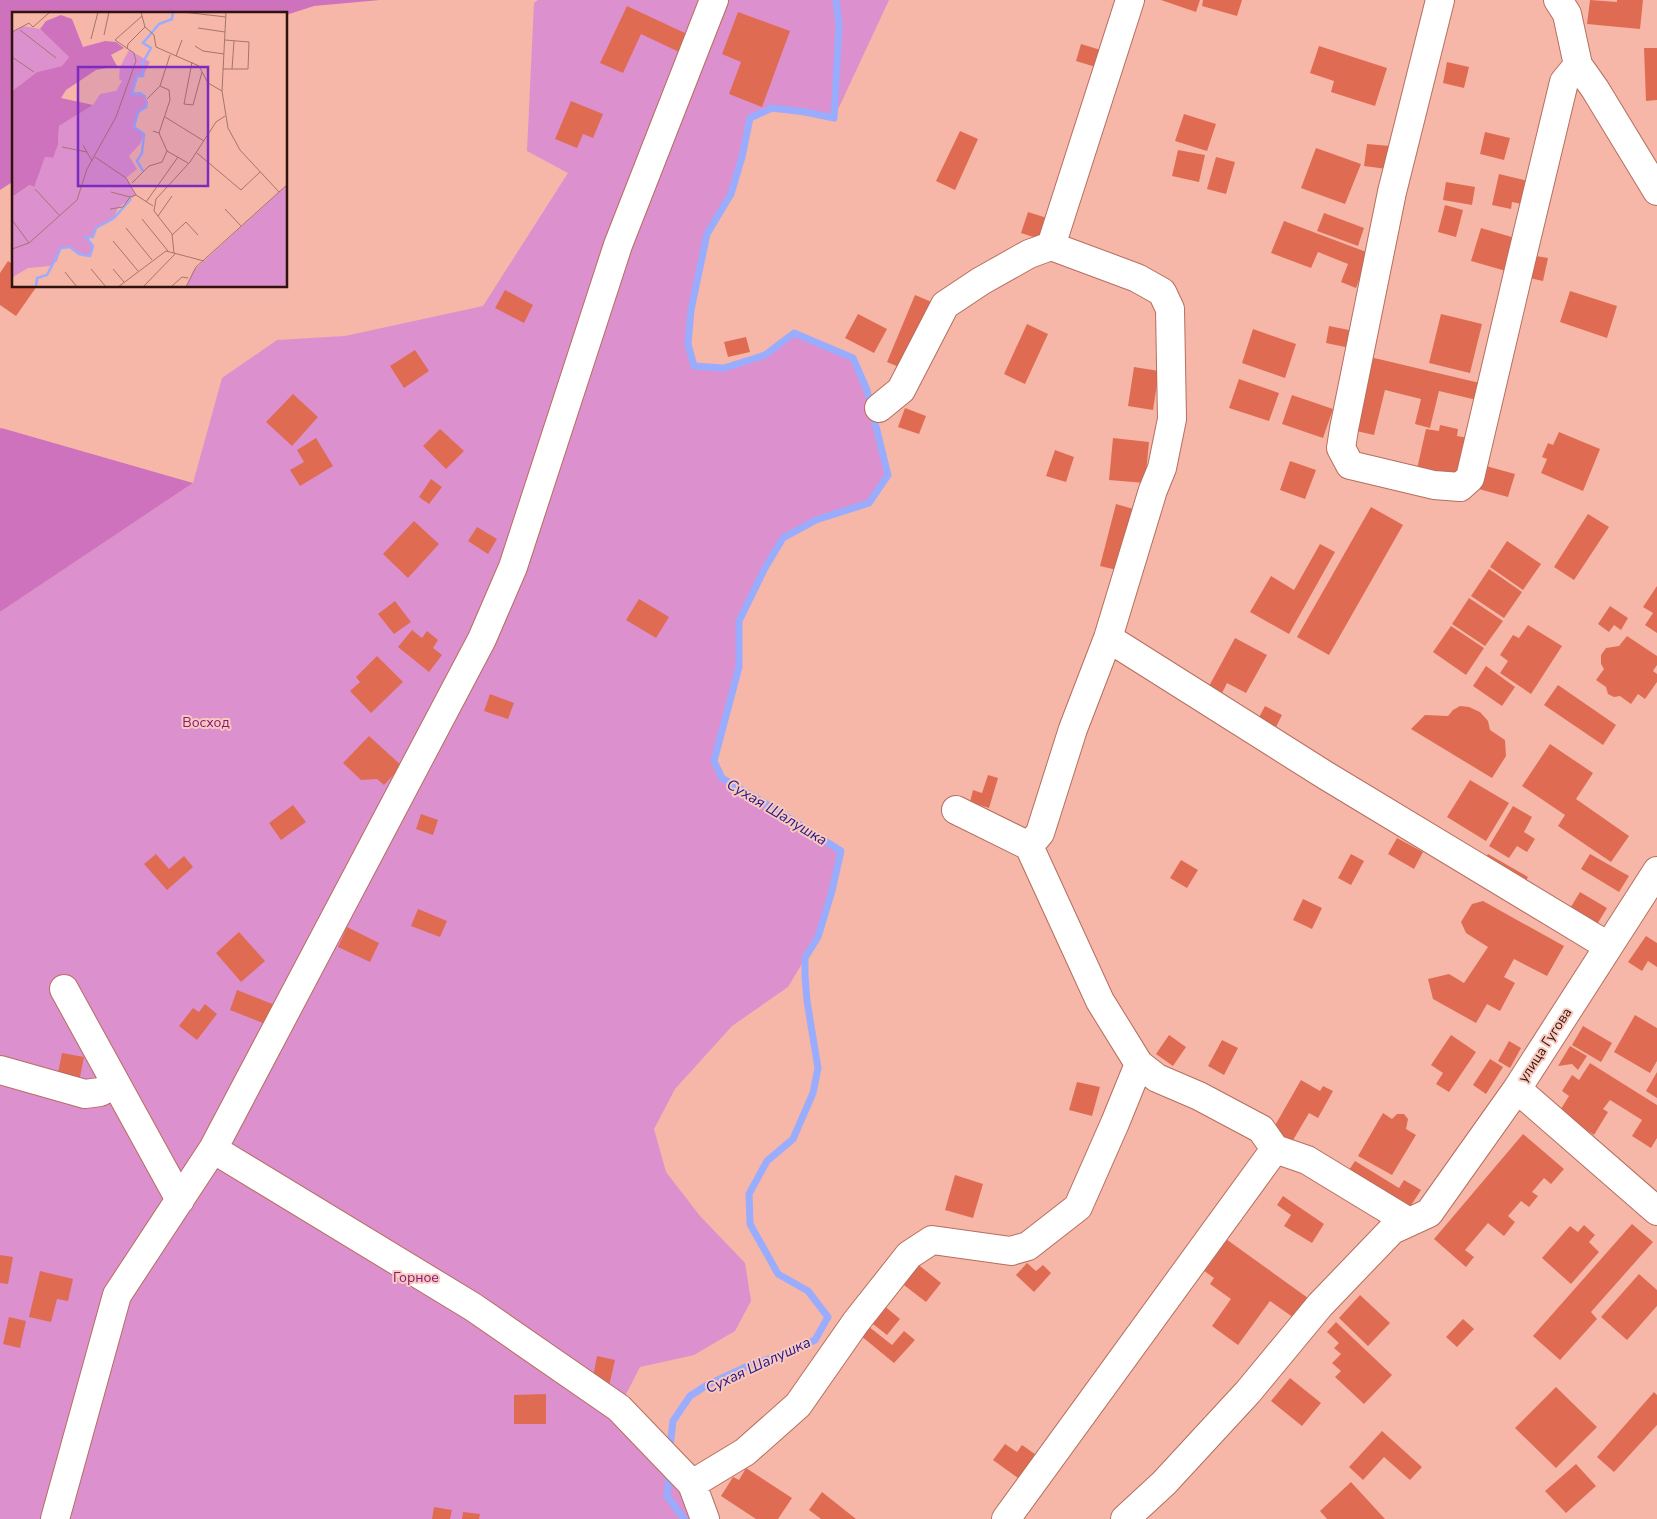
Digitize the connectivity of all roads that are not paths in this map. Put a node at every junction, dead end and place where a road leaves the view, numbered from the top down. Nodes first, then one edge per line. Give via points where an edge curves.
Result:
1 (714, 0) edge
2 (1130, 0) edge
3 (1440, 0) edge
4 (1558, 0) edge
5 (1578, 66) junction
6 (1657, 191) edge
7 (1051, 246) junction
8 (879, 408) dead end
9 (1108, 638) junction
10 (956, 810) dead end
11 (1029, 846) junction
12 (1657, 871) edge
13 (1608, 946) junction
14 (64, 989) dead end
15 (1139, 1064) junction
16 (0, 1070) edge
17 (116, 1084) junction
18 (1517, 1089) junction
19 (213, 1149) junction
20 (1275, 1149) junction
21 (180, 1200) junction
22 (1657, 1210) edge
23 (1409, 1222) junction
24 (692, 1484) junction
25 (55, 1519) edge
26 (705, 1519) edge
27 (1006, 1519) edge
28 (1125, 1519) edge

1 - 19 street via 618,245 513,568 482,639
2 - 7 street
3 - 5 street via 1392,192 1344,429 1341,448 1350,465 1434,485 1460,487 1470,478 1564,82
4 - 5 street via 1567,14
5 - 6 street
7 - 8 street via 989,276 945,305 901,390
7 - 9 street via 1137,278 1162,292 1170,309 1172,419 1162,468
9 - 11 street via 1073,729 1040,833
9 - 13 street via 1325,775
10 - 11 street
11 - 15 street via 1100,1001
12 - 13 street, улица Гугова
13 - 18 street, улица Гугова
14 - 17 street
15 - 20 street via 1157,1078 1262,1129
15 - 24 street via 1078,1207 1028,1246 1012,1251 932,1240 910,1255 856,1322 798,1405 745,1452
16 - 17 street via 85,1094 100,1092
17 - 21 street
18 - 22 street, улица Гугова
18 - 23 street via 1429,1213
19 - 21 street
19 - 24 street via 473,1307 619,1408
20 - 23 street via 1307,1160
20 - 27 street
21 - 25 street via 117,1295
23 - 28 street via 1385,1237 1320,1305 1248,1392 1164,1483
24 - 26 street

